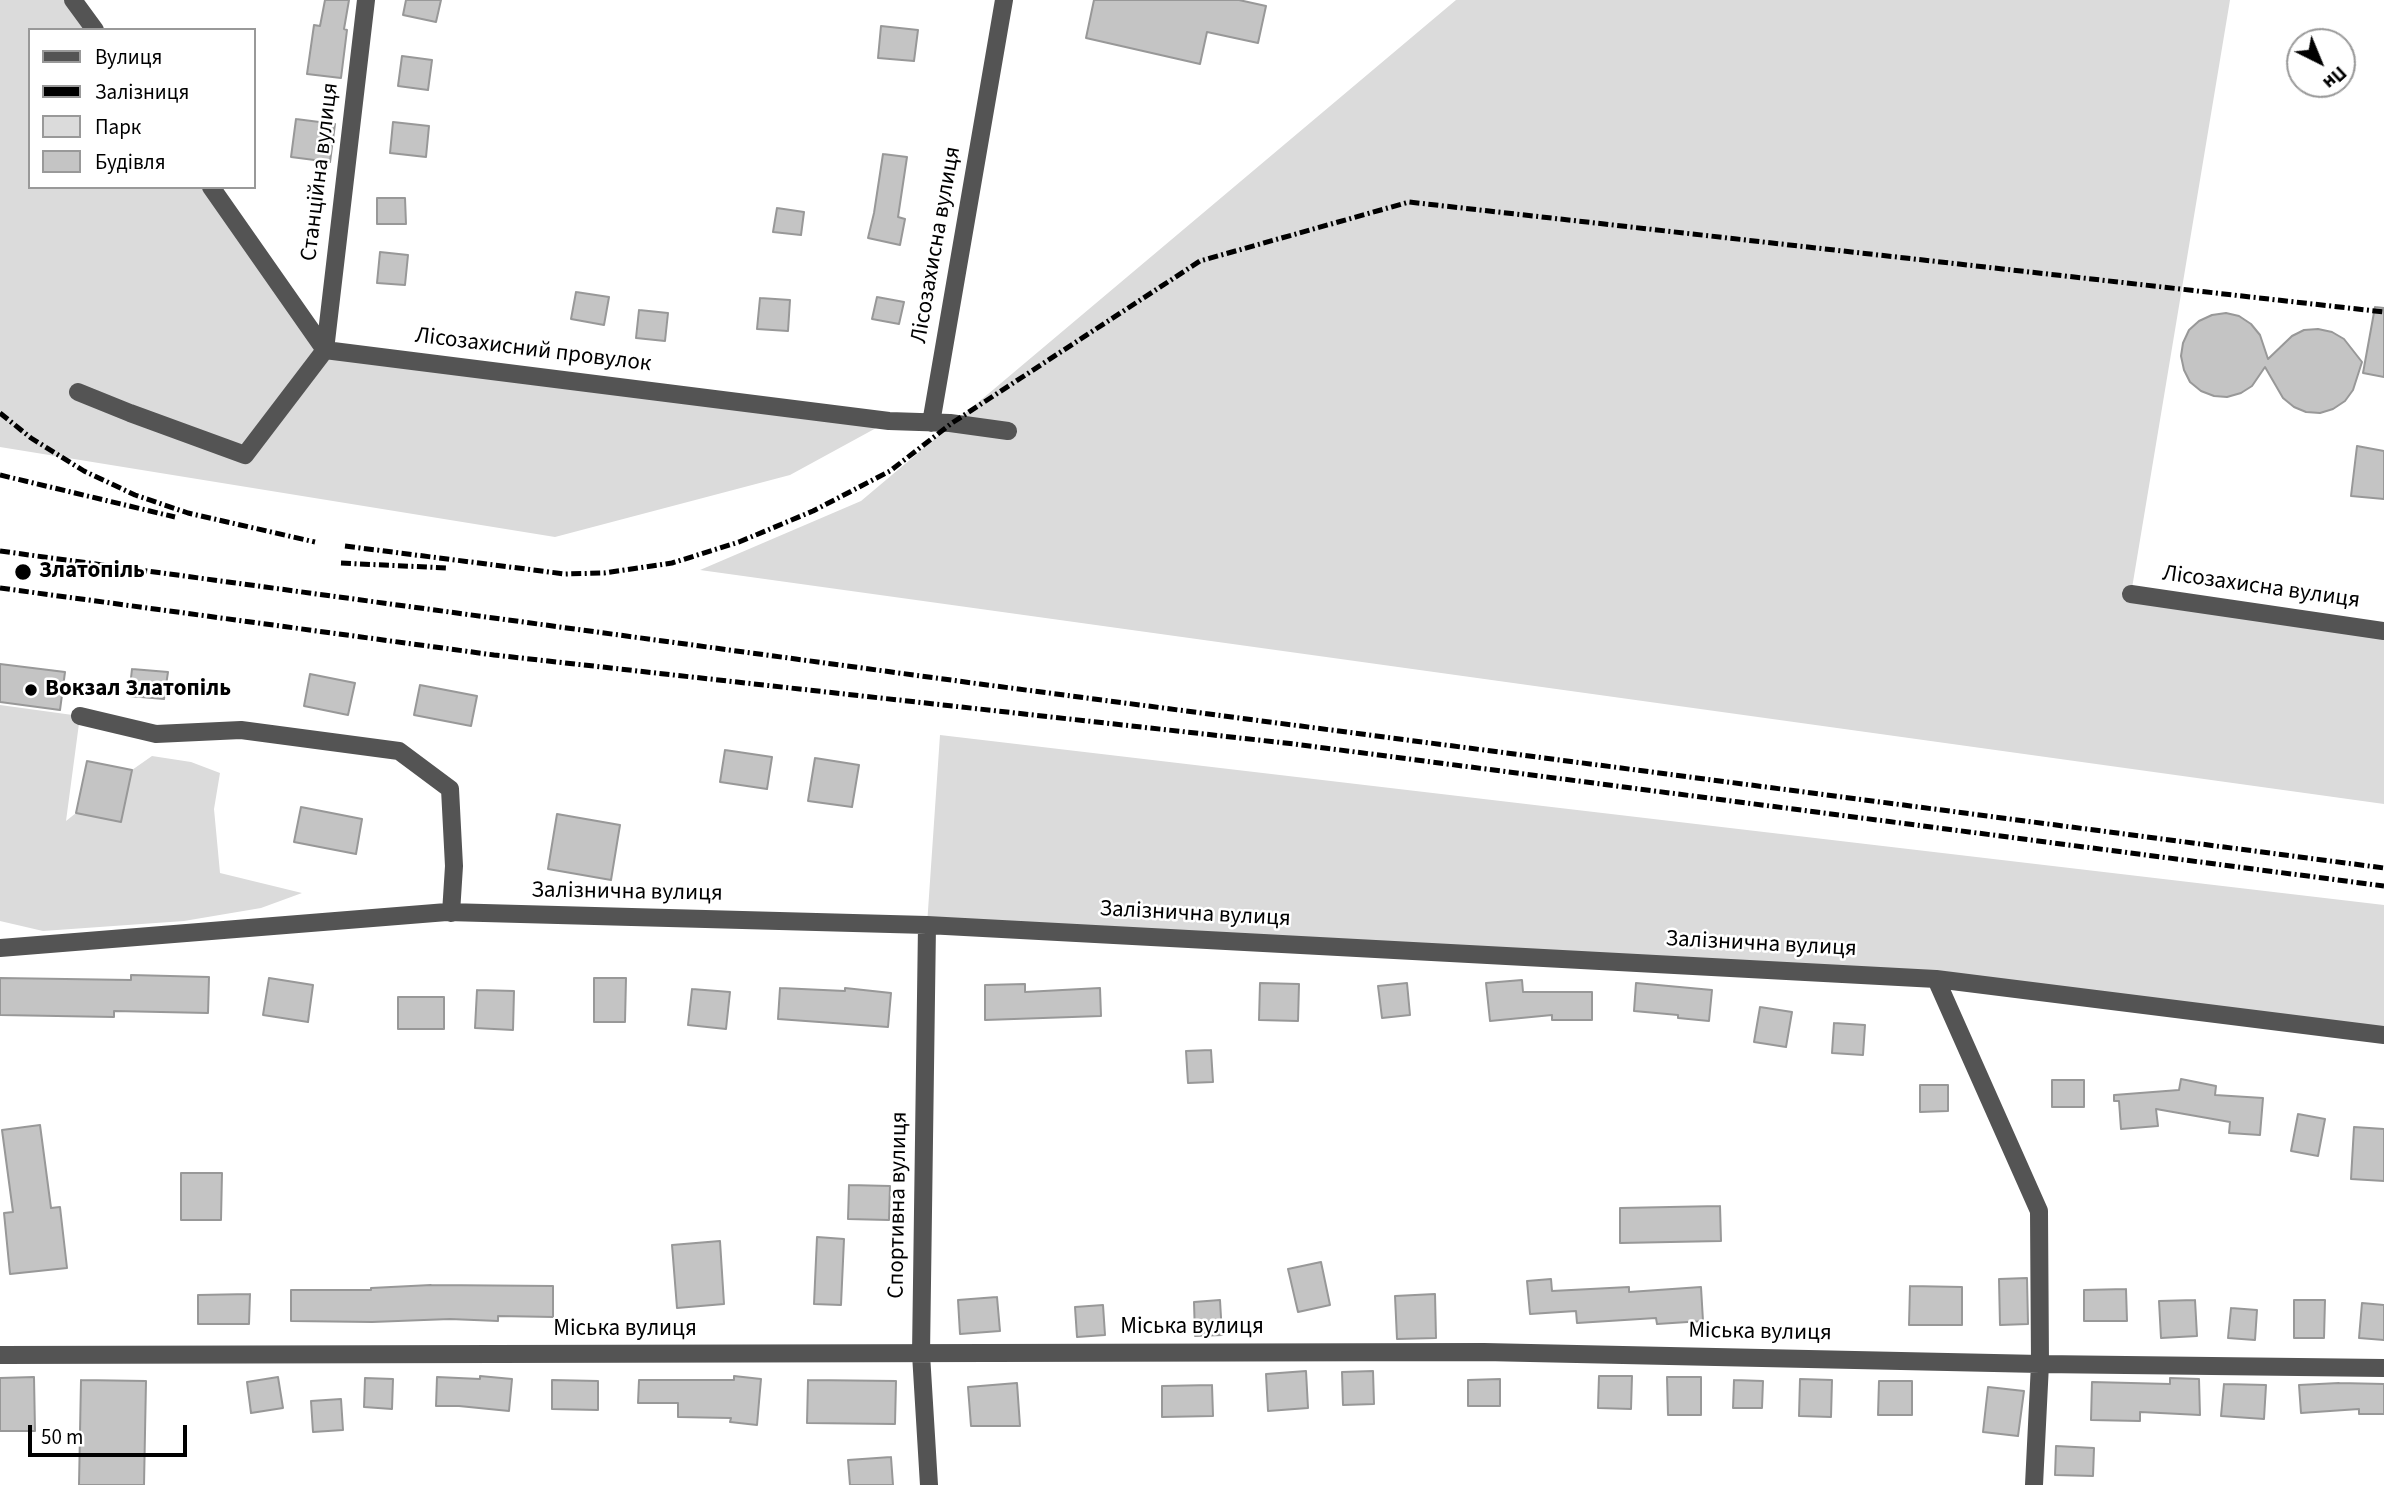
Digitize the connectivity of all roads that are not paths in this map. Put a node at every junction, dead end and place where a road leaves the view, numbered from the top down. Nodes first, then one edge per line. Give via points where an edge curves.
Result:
1 (73, 0) edge
2 (366, 0) edge
3 (1004, 0) edge
4 (94, 28) edge
5 (212, 189) edge
6 (325, 350) junction
7 (78, 392) dead end
8 (931, 423) junction
9 (1008, 431) dead end
10 (2131, 594) dead end
11 (2384, 631) edge
12 (80, 716) dead end
13 (451, 913) junction
14 (927, 925) junction
15 (0, 948) edge
16 (1936, 979) junction
17 (2384, 1035) edge
18 (922, 1354) junction
19 (0, 1355) edge
20 (2040, 1364) junction
21 (2384, 1368) edge
22 (929, 1485) edge
23 (2034, 1485) edge

1 - 4 street
2 - 6 street, Станційна вулиця
3 - 8 street, Лісозахисна вулиця
5 - 6 street
6 - 7 street via 245,455
6 - 8 street, Лісозахисний провулок
8 - 9 street
10 - 11 street, Лісозахисна вулиця
12 - 13 street via 156,734 241,730 399,751 450,789
13 - 14 street, Залізнична вулиця
13 - 15 street, Залізнична вулиця
14 - 16 street, Залізнична вулиця
14 - 18 street, Спортивна вулиця
16 - 17 street, Залізнична вулиця
16 - 20 street via 2039,1210
18 - 19 street, Міська вулиця
18 - 20 street, Міська вулиця via 1484,1352
18 - 22 street, Спортивна вулиця
20 - 21 street, Міська вулиця
20 - 23 street

